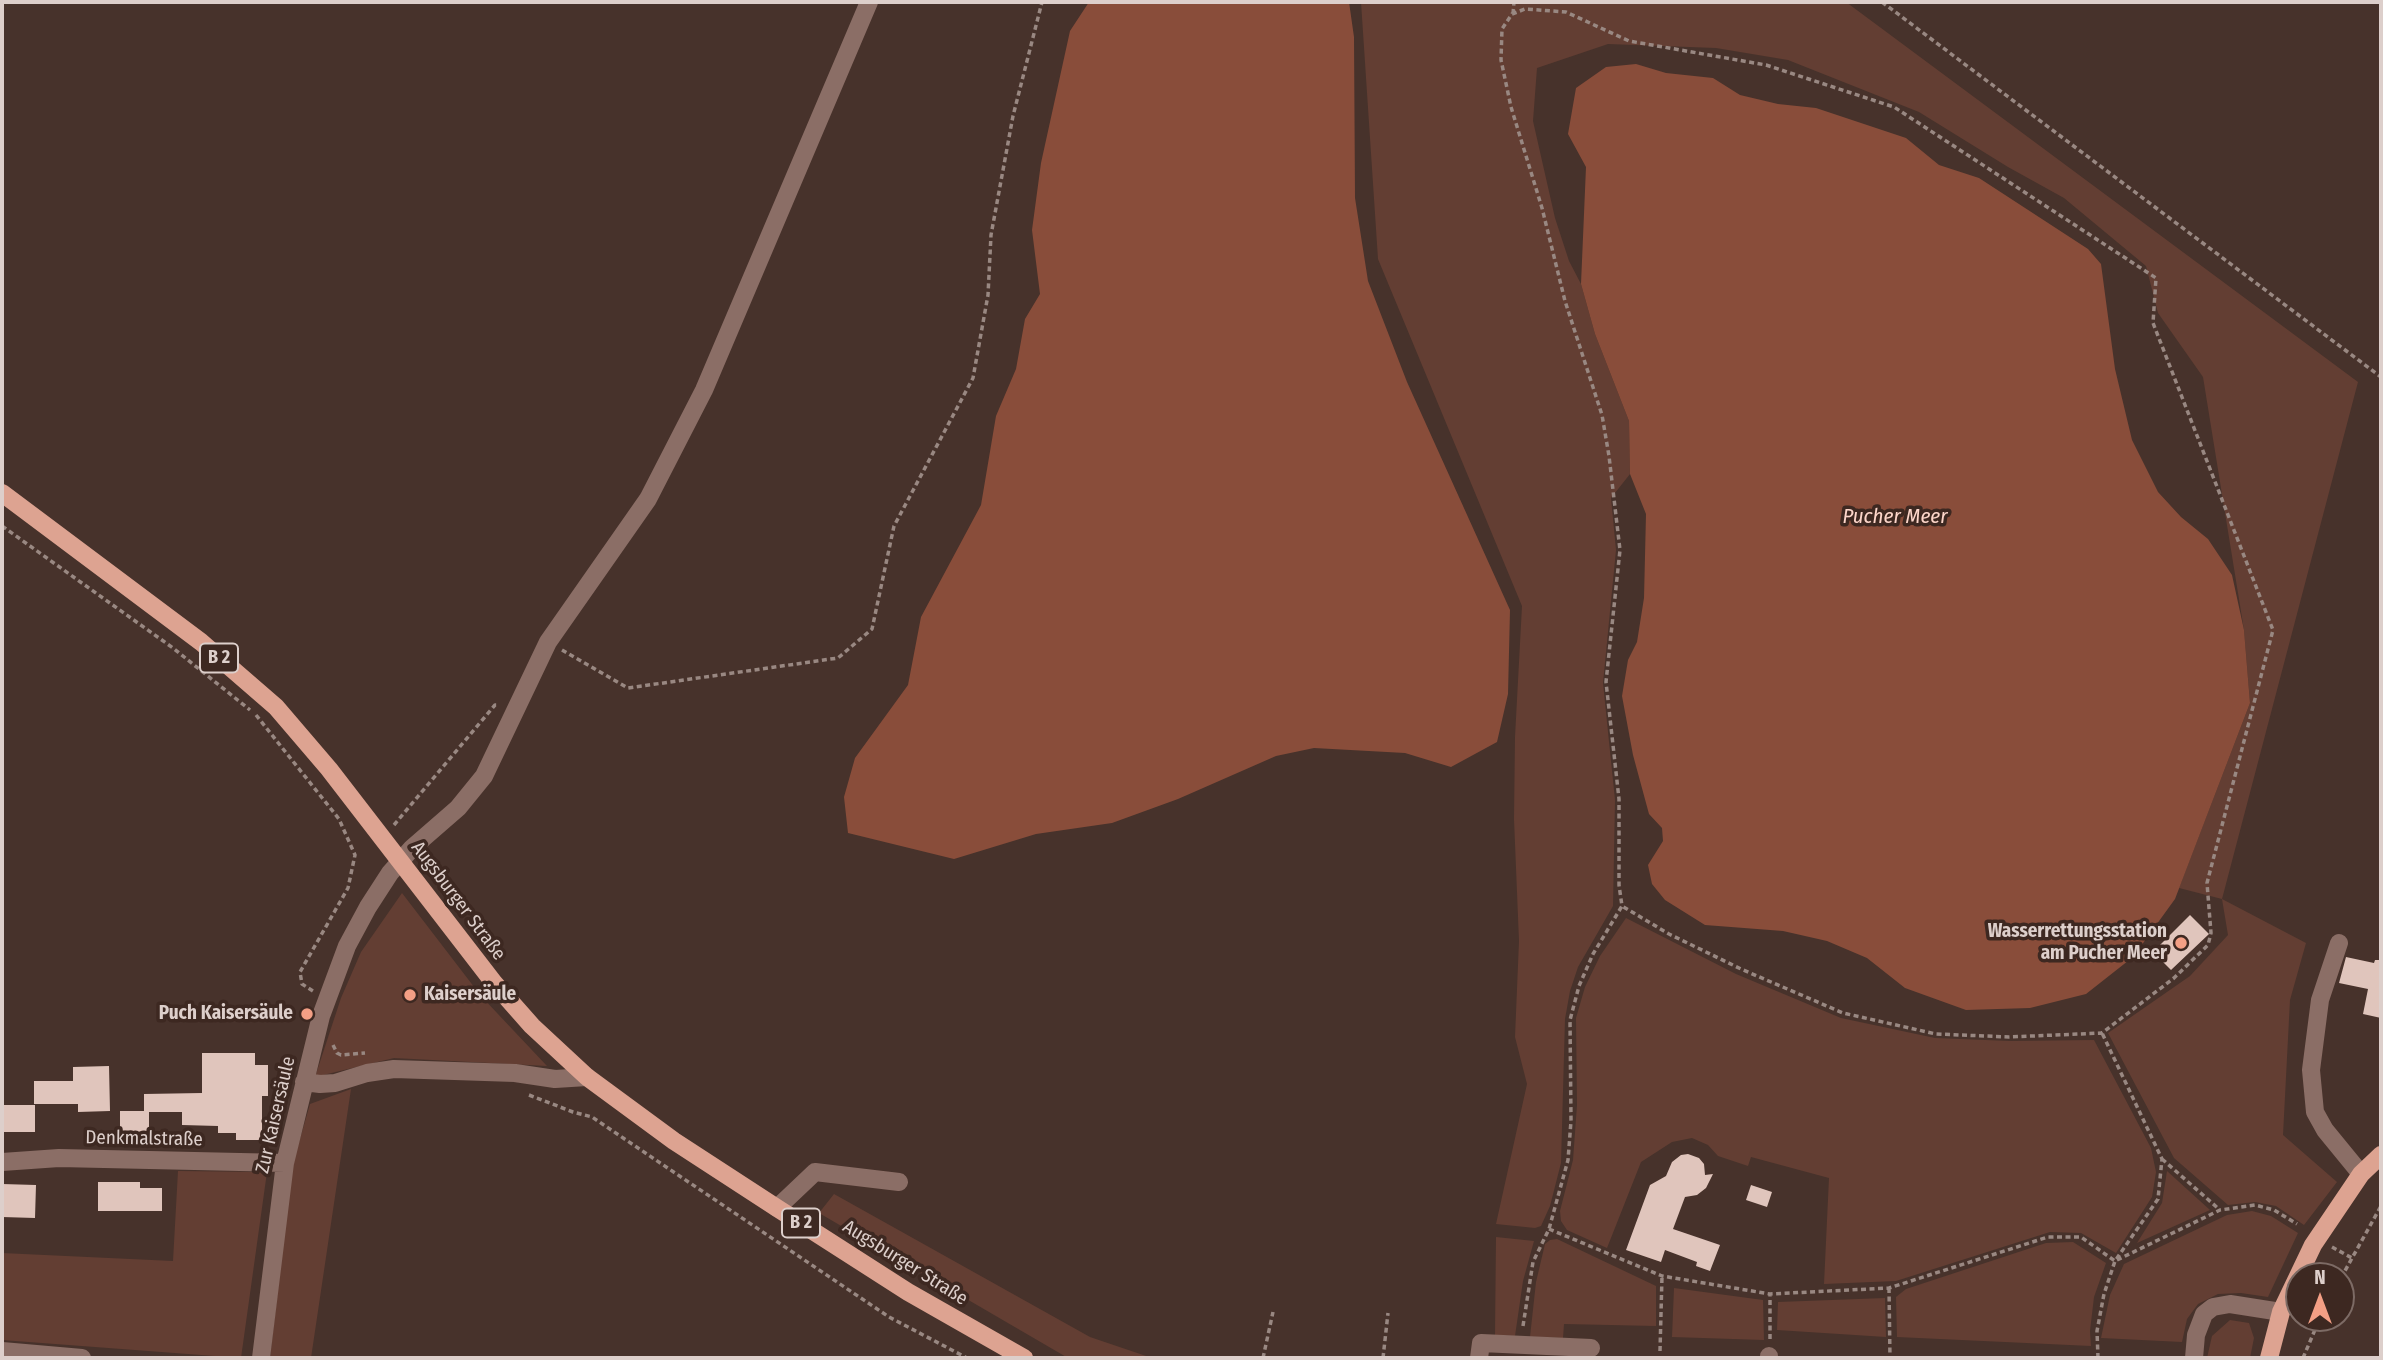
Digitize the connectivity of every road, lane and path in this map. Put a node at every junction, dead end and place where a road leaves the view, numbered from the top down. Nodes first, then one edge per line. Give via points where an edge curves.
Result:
1 (869, 2) edge
2 (1042, 2) edge
3 (1514, 2) edge
4 (1882, 2) edge
5 (1513, 14) junction
6 (2381, 377) edge
7 (2, 493) edge
8 (2, 526) edge
9 (548, 642) junction
10 (517, 705) junction
11 (383, 838) junction
12 (401, 860) junction
13 (1622, 906) junction
14 (2339, 943) dead end
15 (327, 998) junction
16 (2102, 1033) junction
17 (336, 1035) dead end
18 (376, 1053) dead end
19 (587, 1077) junction
20 (304, 1082) junction
21 (528, 1094) dead end
22 (2381, 1155) edge
23 (2162, 1159) junction
24 (2, 1163) edge
25 (285, 1163) junction
26 (2361, 1174) junction
27 (900, 1182) dead end
28 (2381, 1206) edge
29 (777, 1208) junction
30 (2220, 1210) junction
31 (2297, 1224) dead end
32 (1549, 1228) junction
33 (2331, 1247) dead end
34 (2352, 1258) junction
35 (2115, 1261) junction
36 (2350, 1262) edge
37 (1662, 1276) junction
38 (1889, 1288) junction
39 (1770, 1294) junction
40 (1273, 1312) dead end
41 (2281, 1312) junction
42 (1388, 1313) dead end
43 (2314, 1332) edge
44 (1522, 1334) dead end
45 (1591, 1348) dead end
46 (2, 1351) edge
47 (1660, 1351) dead end
48 (1769, 1357) edge
49 (82, 1358) edge
50 (261, 1358) edge
51 (967, 1358) edge
52 (1024, 1358) edge
53 (1263, 1358) edge
54 (1383, 1358) edge
55 (1479, 1358) edge
56 (1890, 1358) edge
57 (2098, 1358) edge
58 (2194, 1358) edge
59 (2269, 1358) edge
60 (2303, 1358) edge

1 - 9 street, Zur Kaisersäule via 704,390 648,499
2 - 9 path via 1010,129 972,378 894,526 872,629 838,658 628,688
3 - 5 path
4 - 6 path
5 - 13 path via 1502,29 1501,60 1511,107 1602,415 1609,456 1620,550 1606,682 1619,799
5 - 16 path via 1541,8 1566,12 1629,41 1766,65 1895,107 2156,278 2153,323 2273,631 2207,883 2208,945 2174,978
7 - 11 main road, Augsburger Straße / B 2 via 201,642 276,707
8 - 15 path via 173,648 256,715 339,820 355,855 348,888 300,972 302,985
9 - 10 street, Zur Kaisersäule
10 - 11 path via 495,705
10 - 12 street, Zur Kaisersäule via 484,776 458,808
11 - 12 main road, Augsburger Straße / B 2
12 - 15 street, Zur Kaisersäule via 346,946
12 - 19 main road, Augsburger Straße / B 2 via 494,983
13 - 16 path via 1669,934 1843,1013 1936,1034
13 - 32 path via 1579,986 1570,1020 1569,1160
14 - 26 street via 2320,1000 2311,1070 2315,1112
15 - 20 street, Zur Kaisersäule
16 - 23 path
17 - 18 path via 333,1045 341,1055
19 - 20 street via 394,1069 335,1083
19 - 29 main road, Augsburger Straße / B 2
20 - 25 street, Zur Kaisersäule
21 - 51 path via 592,1117 889,1317
22 - 26 main road
23 - 30 path
23 - 35 path via 2158,1199
24 - 25 street, Denkmalstraße via 59,1158
25 - 50 street, Zur Kaisersäule
26 - 41 main road via 2313,1245
27 - 29 street via 814,1172
28 - 34 path
29 - 52 main road, Augsburger Straße / B 2 via 908,1292
30 - 31 path via 2255,1205
30 - 35 path
32 - 37 path
32 - 44 path via 1533,1262
33 - 34 path
34 - 36 path
35 - 38 path via 2081,1237 2048,1237
35 - 57 path via 2097,1331
37 - 39 path
37 - 47 path
38 - 39 path
38 - 56 path
39 - 48 path
40 - 53 path
41 - 58 street via 2230,1304 2213,1307 2204,1314 2196,1335
41 - 59 main road
42 - 54 path
43 - 60 path
45 - 55 street via 1481,1343
46 - 49 street

